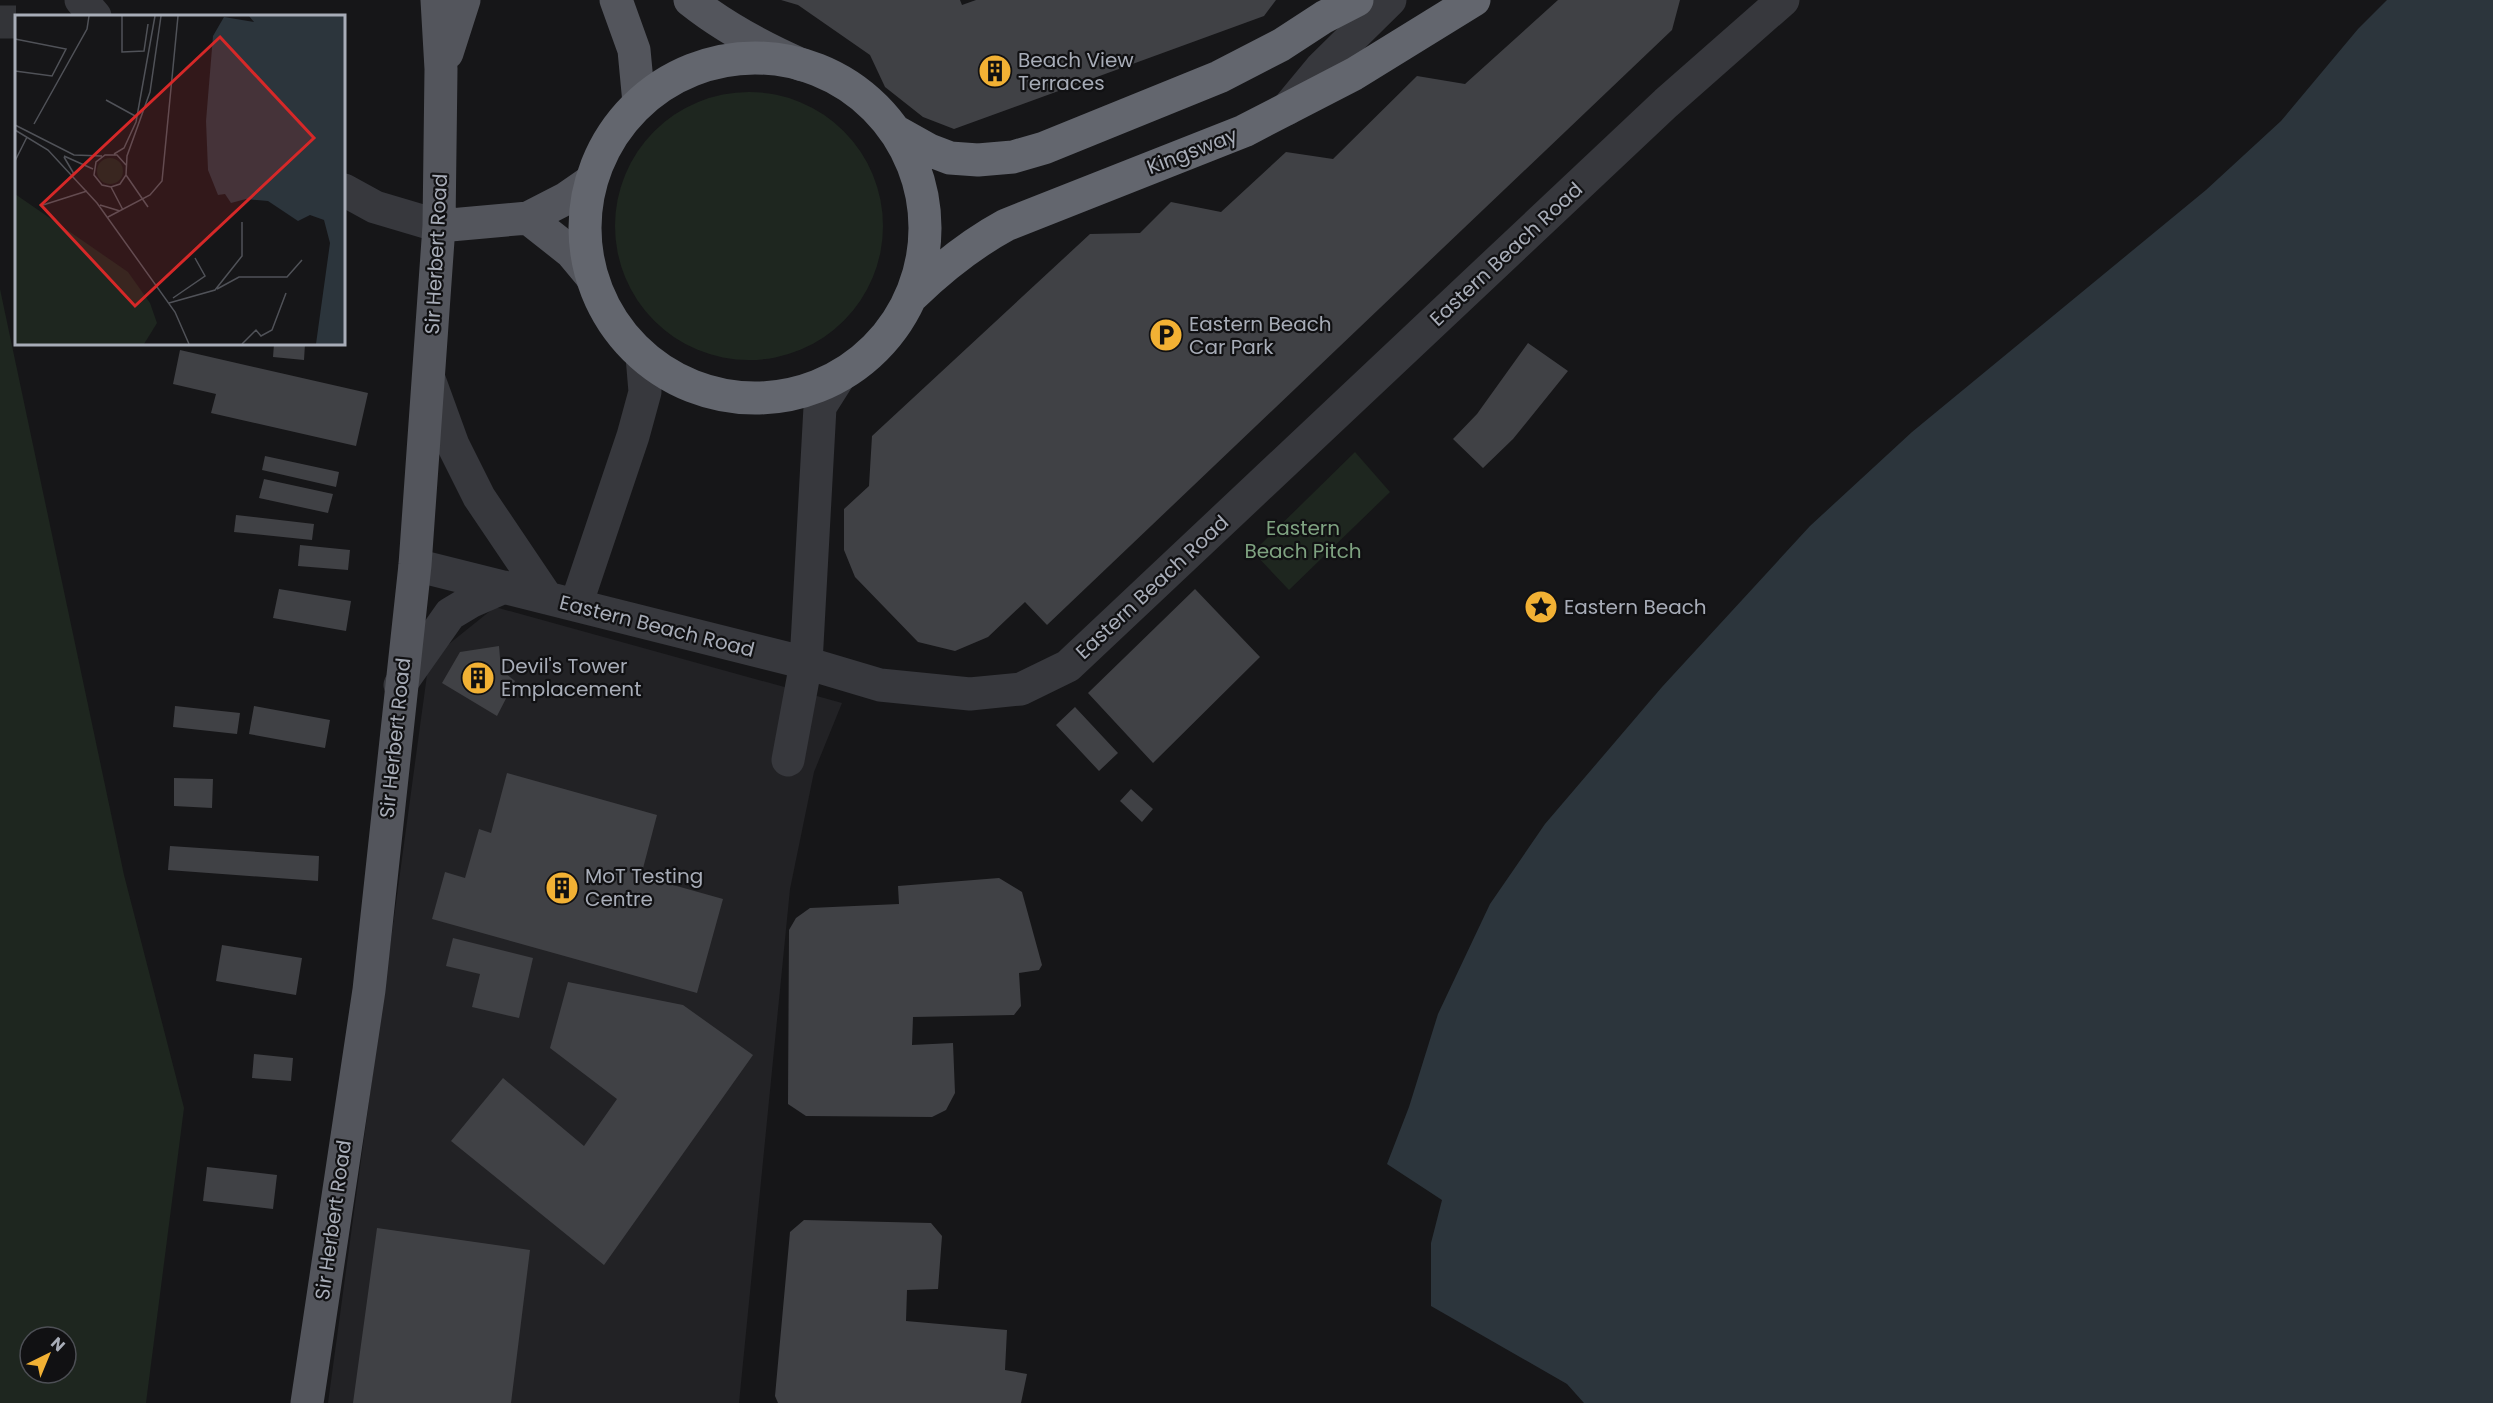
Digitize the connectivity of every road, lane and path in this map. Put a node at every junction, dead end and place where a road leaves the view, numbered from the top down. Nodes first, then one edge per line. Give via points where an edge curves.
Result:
1 (81, 0) edge
2 (601, 0) edge
3 (616, 0) edge
4 (690, 0) edge
5 (1357, 0) edge
6 (1390, 0) edge
7 (1474, 0) edge
8 (1783, 0) edge
9 (458, 5) edge
10 (1323, 8) edge
11 (94, 15) edge
12 (628, 30) junction
13 (802, 65) junction
14 (639, 103) junction
15 (1286, 111) junction
16 (895, 131) junction
17 (591, 181) junction
18 (345, 191) edge
19 (528, 218) junction
20 (439, 226) junction
21 (591, 276) junction
22 (910, 298) junction
23 (642, 356) junction
24 (839, 377) junction
25 (429, 379) junction
26 (415, 565) junction
27 (504, 587) junction
28 (562, 602) junction
29 (806, 663) junction
30 (400, 685) junction
31 (788, 760) dead end
32 (307, 1403) edge

1 - 11 street
2 - 12 main road
3 - 12 main road
4 - 13 main road via 756,44
5 - 10 highway
6 - 15 street via 1328,61
7 - 15 highway, Kingsway
8 - 29 street, Eastern Beach Road via 1666,103 1068,666 1021,689 970,693 880,685
9 - 20 main road, Sir Herbert Road via 441,69
10 - 16 highway via 1281,45 1219,77 1044,148 978,160 950,158
12 - 14 main road via 638,71
13 - 14 highway via 763,58 724,61 674,78
13 - 16 highway via 854,90
14 - 17 highway via 618,126
15 - 22 highway, Kingsway via 1006,225 946,265
16 - 22 highway via 922,195 926,230 921,265
17 - 19 main road
17 - 21 highway via 585,223
18 - 20 street via 375,207
19 - 20 main road
19 - 21 main road via 571,252
20 - 25 main road, Sir Herbert Road
21 - 23 highway via 611,320
22 - 24 highway via 881,344
23 - 24 highway via 687,384 738,398 790,395
23 - 28 street via 645,392 633,436
24 - 29 street via 820,407
25 - 26 main road, Sir Herbert Road
25 - 28 street via 453,445 479,497
26 - 27 street, Eastern Beach Road
26 - 30 main road, Sir Herbert Road
27 - 28 street, Eastern Beach Road
27 - 30 street via 450,614
28 - 29 street, Eastern Beach Road
29 - 31 street
30 - 32 main road, Sir Herbert Road via 369,990

